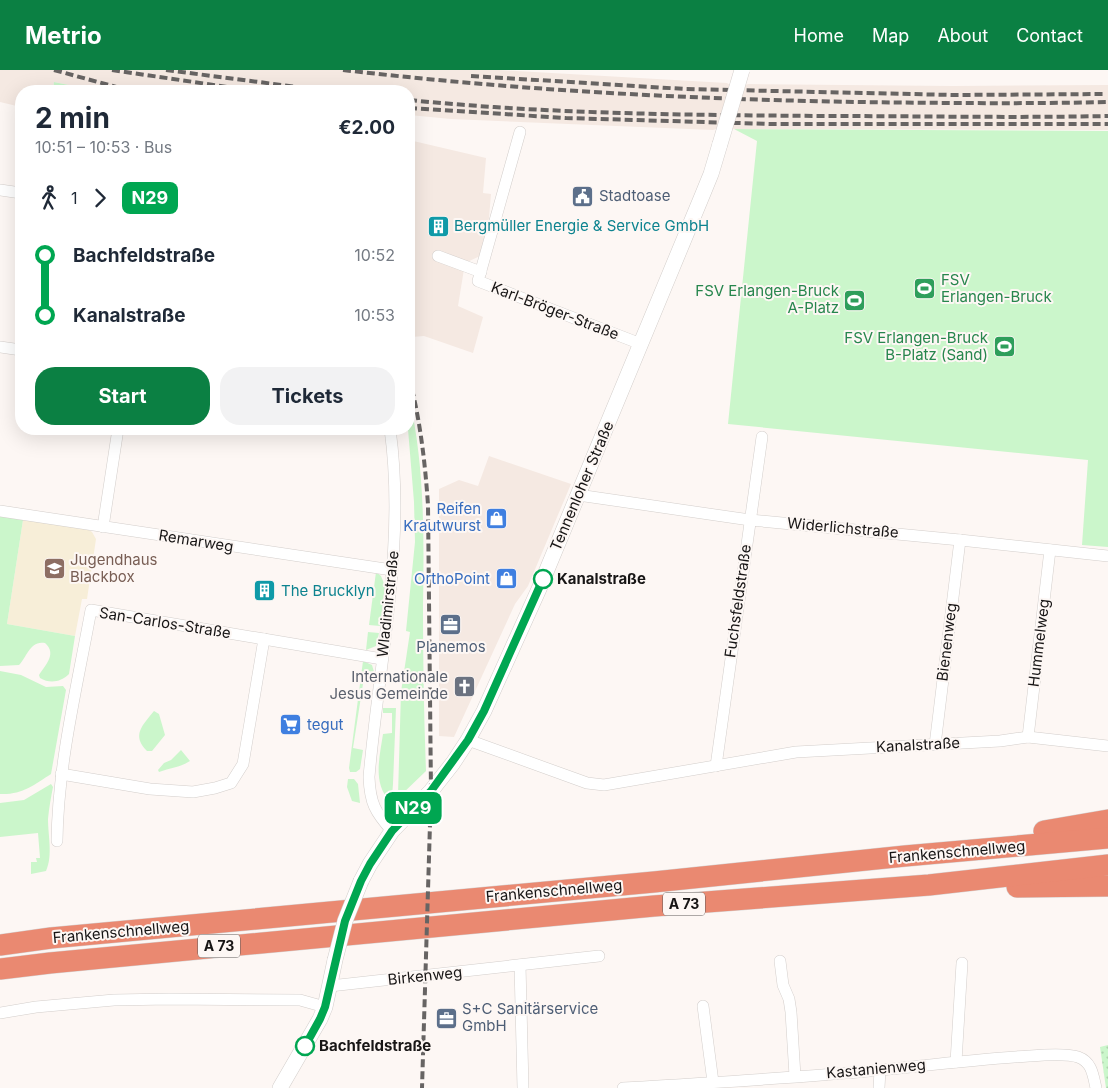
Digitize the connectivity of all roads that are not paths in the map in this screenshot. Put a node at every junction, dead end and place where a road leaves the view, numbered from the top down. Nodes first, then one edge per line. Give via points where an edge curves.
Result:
1 (742, 70) edge
2 (520, 132) dead end
3 (0, 190) edge
4 (15, 192) edge
5 (438, 256) dead end
6 (481, 272) junction
7 (641, 344) junction
8 (0, 347) edge
9 (15, 349) edge
10 (117, 435) edge
11 (391, 435) edge
12 (762, 437) dead end
13 (578, 495) junction
14 (0, 511) edge
15 (750, 520) junction
16 (103, 527) junction
17 (960, 540) junction
18 (1050, 550) junction
19 (1108, 556) edge
20 (392, 570) junction
21 (264, 639) junction
22 (382, 659) junction
23 (1028, 737) junction
24 (468, 740) junction
25 (935, 745) junction
26 (1108, 746) edge
27 (716, 766) junction
28 (61, 774) junction
29 (1108, 820) edge
30 (392, 831) junction
31 (1108, 838) edge
32 (57, 841) dead end
33 (905, 856) junction
34 (1108, 865) edge
35 (929, 885) junction
36 (1108, 886) edge
37 (0, 945) edge
38 (599, 956) dead end
39 (780, 961) dead end
40 (962, 963) dead end
41 (520, 966) junction
42 (0, 969) edge
43 (330, 986) junction
44 (703, 1006) dead end
45 (325, 1007) junction
46 (0, 1013) edge
47 (956, 1062) junction
48 (880, 1070) junction
49 (795, 1076) junction
50 (708, 1084) edge
51 (280, 1088) edge
52 (524, 1088) edge
53 (623, 1088) edge
54 (879, 1088) edge
55 (1096, 1088) edge

1 - 7 street, Tennenloher Straße, bridge via 702,196
2 - 6 street, Karl-Bröger-Straße
3 - 4 street
5 - 6 street, Karl-Bröger-Straße
6 - 7 street, Karl-Bröger-Straße via 478,281
7 - 13 street, Tennenloher Straße
8 - 9 street
10 - 16 street
11 - 20 street, Wladimirstraße via 395,487
12 - 15 street, Fuchsfeldstraße
13 - 15 street, Widerlichstraße
13 - 24 street, Tennenloher Straße via 536,597
14 - 16 street, Remarweg
15 - 17 street, Widerlichstraße
15 - 27 street, Fuchsfeldstraße
16 - 20 street, Remarweg
17 - 18 street, Widerlichstraße
17 - 25 street, Bienenweg
18 - 19 street, Widerlichstraße
18 - 23 street, Hummelweg
20 - 22 street, Wladimirstraße
21 - 22 street, San-Carlos-Straße
21 - 28 street via 243,764 231,783 192,792 150,789
21 - 28 street, San-Carlos-Straße via 91,610
22 - 30 street, Wladimirstraße via 369,790 376,812
23 - 25 street, Kanalstraße
23 - 26 street, Kanalstraße
24 - 27 street, Kanalstraße via 586,783 604,785
24 - 30 street, Tennenloher Straße via 431,791
25 - 27 street, Kanalstraße via 796,752
28 - 32 street, San-Carlos-Straße
29 - 33 highway via 970,841
30 - 43 street, Tennenloher Straße, bridge via 361,881 345,921
31 - 33 highway, Frankenschnellweg / A 73
33 - 37 highway, Frankenschnellweg / A 73
34 - 35 highway, Frankenschnellweg / A 73
35 - 36 highway via 972,888
35 - 42 highway, Frankenschnellweg / A 73 via 342,934
38 - 41 street, Birkenweg
39 - 49 street via 791,1012
40 - 47 street
41 - 43 street, Birkenweg
41 - 52 street
43 - 45 street, Tennenloher Straße
44 - 50 street
45 - 46 street via 300,1000 169,999 105,1001
45 - 51 street, Tennenloher Straße
47 - 48 street, Kastanienweg
47 - 55 street, Kastanienweg via 1046,1055 1077,1056 1088,1063
48 - 49 street, Kastanienweg
48 - 54 street
49 - 50 street, Kastanienweg
50 - 53 street, Kastanienweg

